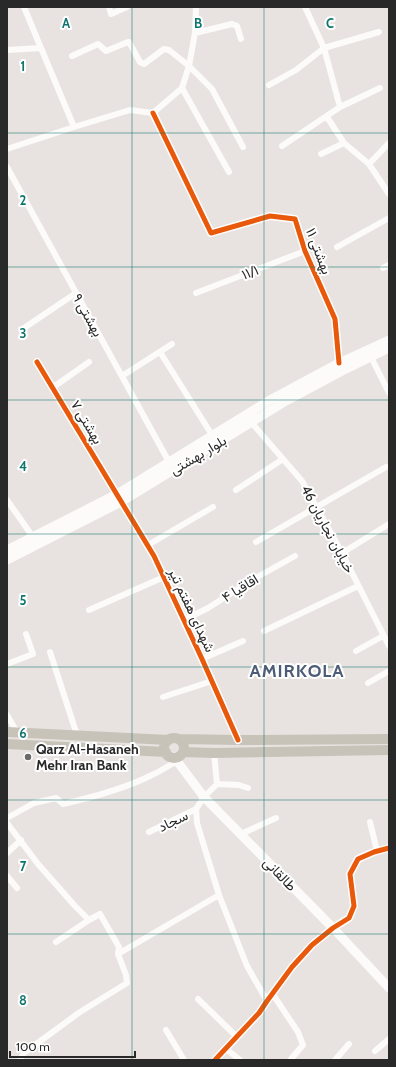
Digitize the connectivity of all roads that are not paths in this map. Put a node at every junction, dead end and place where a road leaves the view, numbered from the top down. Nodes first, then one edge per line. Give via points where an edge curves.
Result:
1 (24, 7) edge
2 (109, 7) edge
3 (127, 7) edge
4 (196, 7) edge
5 (305, 7) edge
6 (379, 32) dead end
7 (195, 33) junction
8 (241, 39) dead end
9 (41, 48) junction
10 (324, 48) junction
11 (7, 50) edge
12 (72, 56) dead end
13 (189, 66) junction
14 (269, 85) dead end
15 (182, 88) junction
16 (380, 88) dead end
17 (340, 108) junction
18 (153, 113) junction
19 (327, 117) junction
20 (74, 127) junction
21 (344, 143) junction
22 (389, 143) edge
23 (282, 146) dead end
24 (242, 147) dead end
25 (7, 150) edge
26 (321, 154) dead end
27 (369, 164) junction
28 (7, 167) edge
29 (229, 172) dead end
30 (389, 194) edge
31 (389, 218) edge
32 (337, 247) dead end
33 (305, 251) junction
34 (389, 265) edge
35 (383, 268) dead end
36 (76, 293) junction
37 (196, 293) dead end
38 (24, 328) dead end
39 (389, 340) edge
40 (172, 344) dead end
41 (389, 348) edge
42 (160, 352) junction
43 (371, 357) junction
44 (37, 362) dead end
45 (89, 362) dead end
46 (338, 363) junction
47 (122, 376) junction
48 (52, 388) junction
49 (389, 393) edge
50 (249, 419) junction
51 (212, 435) junction
52 (283, 459) junction
53 (169, 462) junction
54 (386, 467) dead end
55 (236, 490) dead end
56 (119, 498) junction
57 (7, 500) edge
58 (213, 507) dead end
59 (317, 508) junction
60 (389, 524) edge
61 (33, 537) junction
62 (256, 542) dead end
63 (148, 545) junction
64 (7, 550) edge
65 (342, 553) junction
66 (295, 556) dead end
67 (7, 560) edge
68 (164, 578) junction
69 (358, 586) junction
70 (89, 610) dead end
71 (184, 620) junction
72 (264, 631) dead end
73 (26, 634) dead end
74 (383, 636) junction
75 (243, 642) dead end
76 (389, 646) edge
77 (356, 651) dead end
78 (50, 652) dead end
79 (202, 659) junction
80 (7, 664) edge
81 (389, 671) edge
82 (212, 681) junction
83 (368, 683) dead end
84 (163, 697) dead end
85 (7, 715) edge
86 (12, 732) edge
87 (77, 735) junction
88 (389, 739) edge
89 (174, 740) junction
90 (238, 740) junction
91 (7, 744) edge
92 (389, 750) edge
93 (214, 753) junction
94 (175, 756) junction
95 (217, 784) junction
96 (248, 788) dead end
97 (204, 797) junction
98 (196, 809) junction
99 (7, 818) edge
100 (276, 818) dead end
101 (370, 822) dead end
102 (7, 823) edge
103 (150, 832) dead end
104 (241, 834) junction
105 (21, 840) junction
106 (389, 848) edge
107 (377, 851) junction
108 (7, 853) edge
109 (7, 876) edge
110 (18, 888) dead end
111 (219, 895) junction
112 (89, 920) junction
113 (333, 928) junction
114 (56, 942) dead end
115 (118, 954) junction
116 (388, 985) edge
117 (272, 993) junction
118 (198, 999) dead end
119 (267, 1001) junction
120 (166, 1030) dead end
121 (237, 1037) junction
122 (389, 1039) edge
123 (349, 1044) dead end
124 (225, 1048) junction
125 (375, 1051) dead end
126 (20, 1060) edge
127 (184, 1060) edge
128 (215, 1060) edge
129 (240, 1060) edge
130 (291, 1060) edge
131 (335, 1060) edge

1 - 9 street
2 - 3 street via 111,14
4 - 7 street
5 - 10 street
6 - 10 street
7 - 8 street via 232,24 236,26
7 - 13 street
9 - 11 street
9 - 20 street
10 - 14 street via 296,70
10 - 17 street
12 - 13 street via 98,44 106,51 129,42 143,64 164,49
13 - 15 street
13 - 24 street via 212,89
15 - 18 street
15 - 29 street
16 - 17 street
17 - 19 street
18 - 20 street via 130,110
18 - 33 street, بهشتی ۱۱ via 211,233 270,216 295,219
19 - 21 street
19 - 23 street
20 - 25 street
21 - 26 street
21 - 27 street
22 - 27 street
27 - 30 street
28 - 36 street, بهشتی ۹
31 - 32 street
33 - 37 street, ۱۱/۱
33 - 46 street, بهشتی ۱۱ via 335,319
34 - 35 street
36 - 38 street
36 - 47 street, بهشتی ۹
39 - 46 main road, بلوار بهشتی
40 - 42 street
41 - 43 main road, بلوار بهشتی
42 - 47 street
42 - 51 street
43 - 49 street
43 - 50 main road, بلوار بهشتی
44 - 48 street, بهشتی ۷
45 - 48 street
46 - 50 main road, بلوار بهشتی via 270,400
47 - 53 street, بهشتی ۹
48 - 56 street, بهشتی ۷
50 - 51 main road, بلوار بهشتی
50 - 52 street, خیابان نجاریان 46
50 - 56 main road, بلوار بهشتی
51 - 53 main road, بلوار بهشتی
52 - 55 street
52 - 59 street, خیابان نجاریان 46 via 302,481
53 - 56 main road, بلوار بهشتی
54 - 59 street
56 - 61 main road, بلوار بهشتی
56 - 63 street, شهدای هفتم تیر
56 - 67 main road, بلوار بهشتی
57 - 61 street
58 - 63 street
59 - 62 street
59 - 65 street, خیابان نجاریان 46
60 - 65 street
61 - 64 main road, بلوار بهشتی
63 - 68 street, شهدای هفتم تیر
65 - 69 street, خیابان نجاریان 46
66 - 71 street, اقاقیا ۴
68 - 70 street
68 - 71 street, شهدای هفتم تیر
69 - 72 street
69 - 74 street, خیابان نجاریان 46
71 - 79 street, شهدای هفتم تیر
73 - 80 street via 33,654
74 - 76 street, خیابان نجاریان 46
74 - 77 street
75 - 79 street
78 - 87 street
79 - 82 street, شهدای هفتم تیر
81 - 83 street
82 - 84 street
82 - 90 street, شهدای هفتم تیر
85 - 86 street
86 - 87 main road
87 - 89 main road
88 - 90 main road
89 - 90 main road
89 - 94 main road via 183,745
89 - 94 main road via 165,746
91 - 94 main road
92 - 93 main road
93 - 94 main road
93 - 95 street
94 - 97 main road, طالقانی
94 - 99 street via 154,775 127,786 63,804 56,798 34,803
95 - 96 street
95 - 97 street
97 - 98 street
97 - 104 main road, طالقانی
98 - 103 street, سجاد
98 - 111 street via 197,823
100 - 104 street
101 - 107 street
102 - 105 street
104 - 113 main road, طالقانی
105 - 108 street
105 - 112 street via 38,864
106 - 107 street
107 - 113 street via 358,859 350,874 354,906 349,918
109 - 110 street
111 - 115 street
111 - 119 street via 247,966
112 - 114 street
112 - 115 street via 100,914 119,948
113 - 116 main road, طالقانی
113 - 117 street via 312,945
115 - 126 street via 127,983 80,1012 24,1053
117 - 119 street
117 - 130 street via 298,1032 302,1045
118 - 121 street
119 - 121 street via 260,1013
120 - 127 street
121 - 124 street
122 - 125 street
123 - 131 street
124 - 128 street
124 - 129 street

